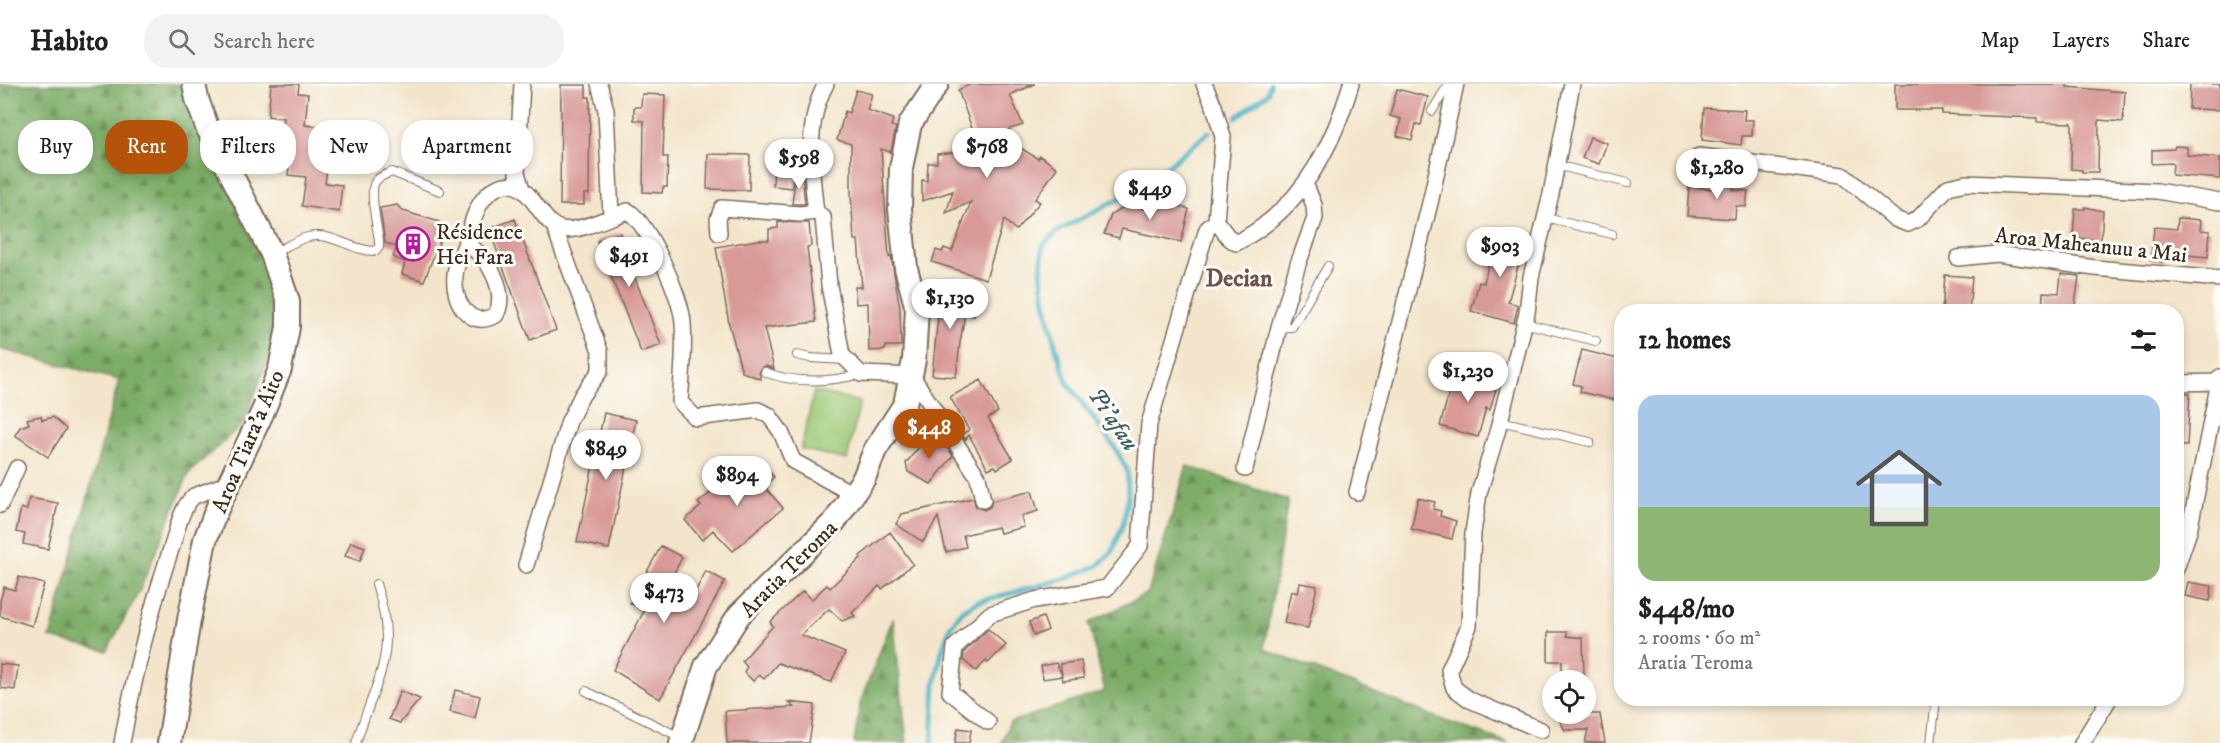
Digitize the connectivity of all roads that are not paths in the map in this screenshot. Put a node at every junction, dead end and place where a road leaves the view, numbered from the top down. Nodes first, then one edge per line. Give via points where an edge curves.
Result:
1 (194, 84) edge
2 (522, 84) edge
3 (599, 84) edge
4 (826, 84) edge
5 (937, 84) edge
6 (1204, 84) edge
7 (1449, 84) edge
8 (1456, 84) edge
9 (1572, 84) edge
10 (1349, 87) edge
11 (1432, 111) dead end
12 (1699, 156) dead end
13 (1556, 165) junction
14 (1305, 183) junction
15 (1628, 183) dead end
16 (522, 189) junction
17 (440, 191) dead end
18 (2220, 202) edge
19 (816, 212) junction
20 (611, 216) junction
21 (1545, 218) junction
22 (1216, 220) junction
23 (554, 226) junction
24 (719, 233) dead end
25 (1612, 234) dead end
26 (466, 244) junction
27 (272, 254) junction
28 (1958, 258) dead end
29 (1328, 266) dead end
30 (2220, 279) edge
31 (1524, 323) junction
32 (1279, 327) junction
33 (1596, 341) dead end
34 (797, 355) dead end
35 (846, 360) junction
36 (765, 372) dead end
37 (861, 374) junction
38 (912, 376) junction
39 (2219, 380) edge
40 (2184, 382) edge
41 (1500, 421) junction
42 (1590, 442) dead end
43 (17, 468) dead end
44 (1245, 469) dead end
45 (229, 483) junction
46 (4, 486) edge
47 (1357, 492) dead end
48 (853, 497) junction
49 (983, 500) dead end
50 (0, 505) edge
51 (2184, 544) edge
52 (526, 565) dead end
53 (376, 584) dead end
54 (586, 691) dead end
55 (1935, 706) edge
56 (2105, 706) edge
57 (988, 722) dead end
58 (1541, 730) dead end
59 (682, 741) edge
60 (122, 743) edge
61 (169, 743) edge
62 (356, 743) edge
63 (1931, 743) edge
64 (2082, 743) edge

1 - 27 main road, Aroa Tiara'a Aito via 207,127
2 - 16 street via 517,173
3 - 20 street via 606,110
4 - 19 street via 819,96 813,129
5 - 38 main road, Aratia Teroma via 910,124 901,168 900,209 906,268 917,309
6 - 22 street via 1223,137
7 - 11 lane
8 - 47 street
9 - 13 street
10 - 14 street via 1342,115
12 - 18 street via 1843,176 1895,219 1908,224 1918,219 1948,187 1966,183 2157,191
13 - 15 lane
13 - 21 street
14 - 22 street via 1294,199 1253,234 1236,243
14 - 32 street via 1315,218
16 - 23 street
16 - 26 street via 512,184 487,194 475,212
17 - 27 lane via 392,172 376,180 373,189 379,240 376,251 320,236 307,237
19 - 24 street via 722,208
19 - 35 street via 823,218 833,315
20 - 23 street, Aratia Teroma via 575,229
20 - 48 street, Aratia Teroma via 628,211 637,217 677,297 684,322 680,402 688,412 696,418 765,412 781,432 793,461
21 - 25 lane
21 - 31 street
22 - 57 street via 1207,230 1149,424 1140,546 1107,588 1035,600 990,614 955,647 950,692
23 - 52 street via 600,351 600,371 569,421
26 - 26 street via 457,263 457,299 471,317 490,318 501,305 498,290 483,255
27 - 45 main road, Aroa Tiara'a Aito via 288,301 288,327 280,369
28 - 30 street, Aroa Maheanuu a Mai via 1997,254
29 - 32 lane via 1292,327
31 - 33 lane
31 - 41 street
32 - 44 street
34 - 35 lane
35 - 37 street
36 - 37 lane via 820,380
37 - 38 street
38 - 48 main road, Aratia Teroma via 905,404 875,450
38 - 49 street via 978,477
39 - 40 street
39 - 51 street
41 - 42 lane
41 - 58 street via 1479,493 1469,626 1449,670 1454,688 1470,700
43 - 46 street
45 - 60 street via 194,496 180,521 134,677
45 - 61 main road, Aroa Tiara'a Aito via 206,540
46 - 50 street
48 - 59 main road, Aratia Teroma via 836,521 739,615 706,666
53 - 62 lane via 387,621 387,644 374,697
54 - 59 lane, Aratia Teroma
55 - 63 lane
56 - 64 street

